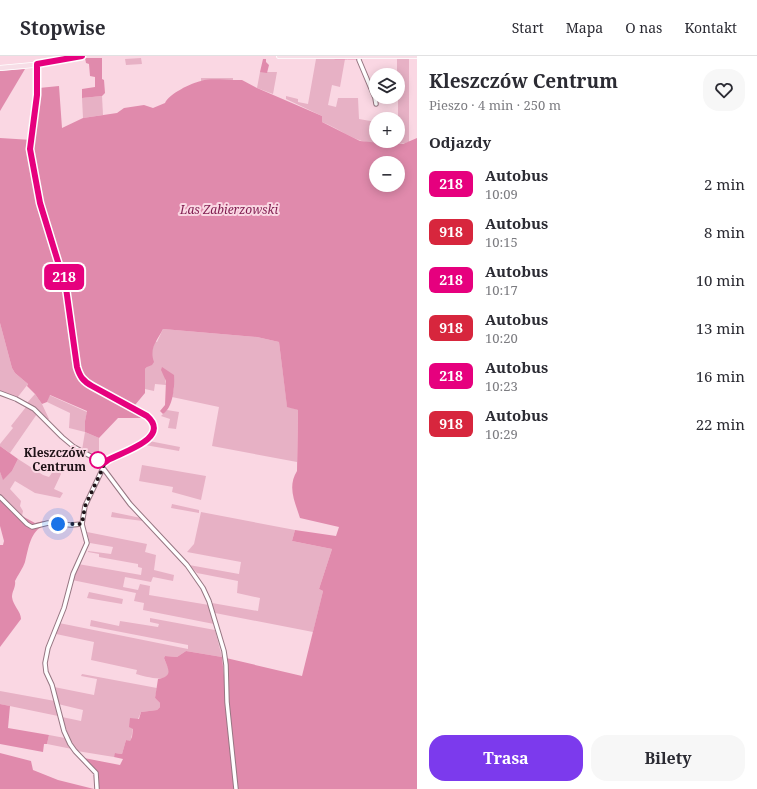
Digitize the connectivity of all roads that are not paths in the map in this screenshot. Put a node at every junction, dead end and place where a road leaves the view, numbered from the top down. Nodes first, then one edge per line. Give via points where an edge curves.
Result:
1 (82, 56) edge
2 (279, 56) edge
3 (342, 56) edge
4 (359, 56) edge
5 (417, 56) edge
6 (66, 57) edge
7 (37, 64) junction
8 (0, 68) edge
9 (369, 84) edge
10 (0, 393) edge
11 (104, 463) junction
12 (103, 468) junction
13 (0, 497) edge
14 (82, 524) junction
15 (97, 789) edge
16 (236, 789) edge

1 - 6 main road
2 - 3 main road
3 - 4 main road
4 - 5 main road
4 - 9 street
6 - 7 main road
7 - 8 main road
7 - 11 street via 37,95 30,153 39,196 66,288 77,367 84,381 147,416 152,420 154,428 148,439
10 - 11 street via 34,410 74,447
11 - 12 street
12 - 14 street via 85,506
12 - 16 street via 130,504 187,565 209,601 224,651
13 - 14 street via 32,527 46,523
14 - 15 street via 87,543 73,574 45,663 67,737 75,752 96,773

